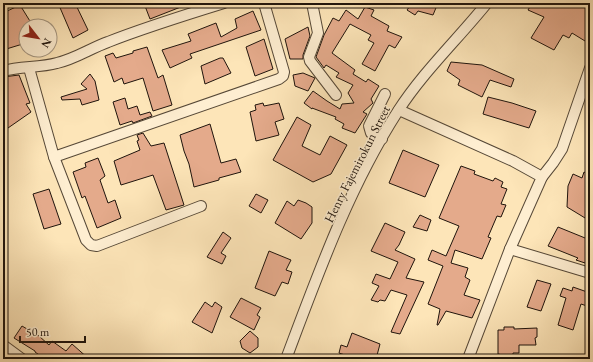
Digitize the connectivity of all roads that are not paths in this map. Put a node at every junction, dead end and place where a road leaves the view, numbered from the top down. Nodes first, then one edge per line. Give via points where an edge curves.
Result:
1 (224, 3) edge
2 (264, 3) edge
3 (312, 3) edge
4 (487, 3) edge
5 (29, 68) junction
6 (590, 68) edge
7 (3, 71) edge
8 (386, 94) dead end
9 (336, 95) dead end
10 (399, 110) junction
11 (382, 139) junction
12 (54, 157) junction
13 (542, 177) junction
14 (201, 206) dead end
15 (510, 249) junction
16 (590, 273) edge
17 (4, 349) edge
18 (22, 359) edge
19 (286, 359) edge
20 (468, 359) edge

1 - 5 street via 128,34 59,63
2 - 12 street via 284,72 279,79
3 - 9 street via 318,33 308,57
4 - 10 street, Henry Fajemirokun Street
5 - 7 street
5 - 12 street
6 - 13 street via 562,149
8 - 11 street via 369,126 371,133
10 - 11 street, Henry Fajemirokun Street
10 - 13 street via 513,161
11 - 19 street, Henry Fajemirokun Street via 344,210
12 - 14 street via 86,240 91,245 97,246
13 - 15 street
15 - 16 street
15 - 20 street
17 - 18 street

